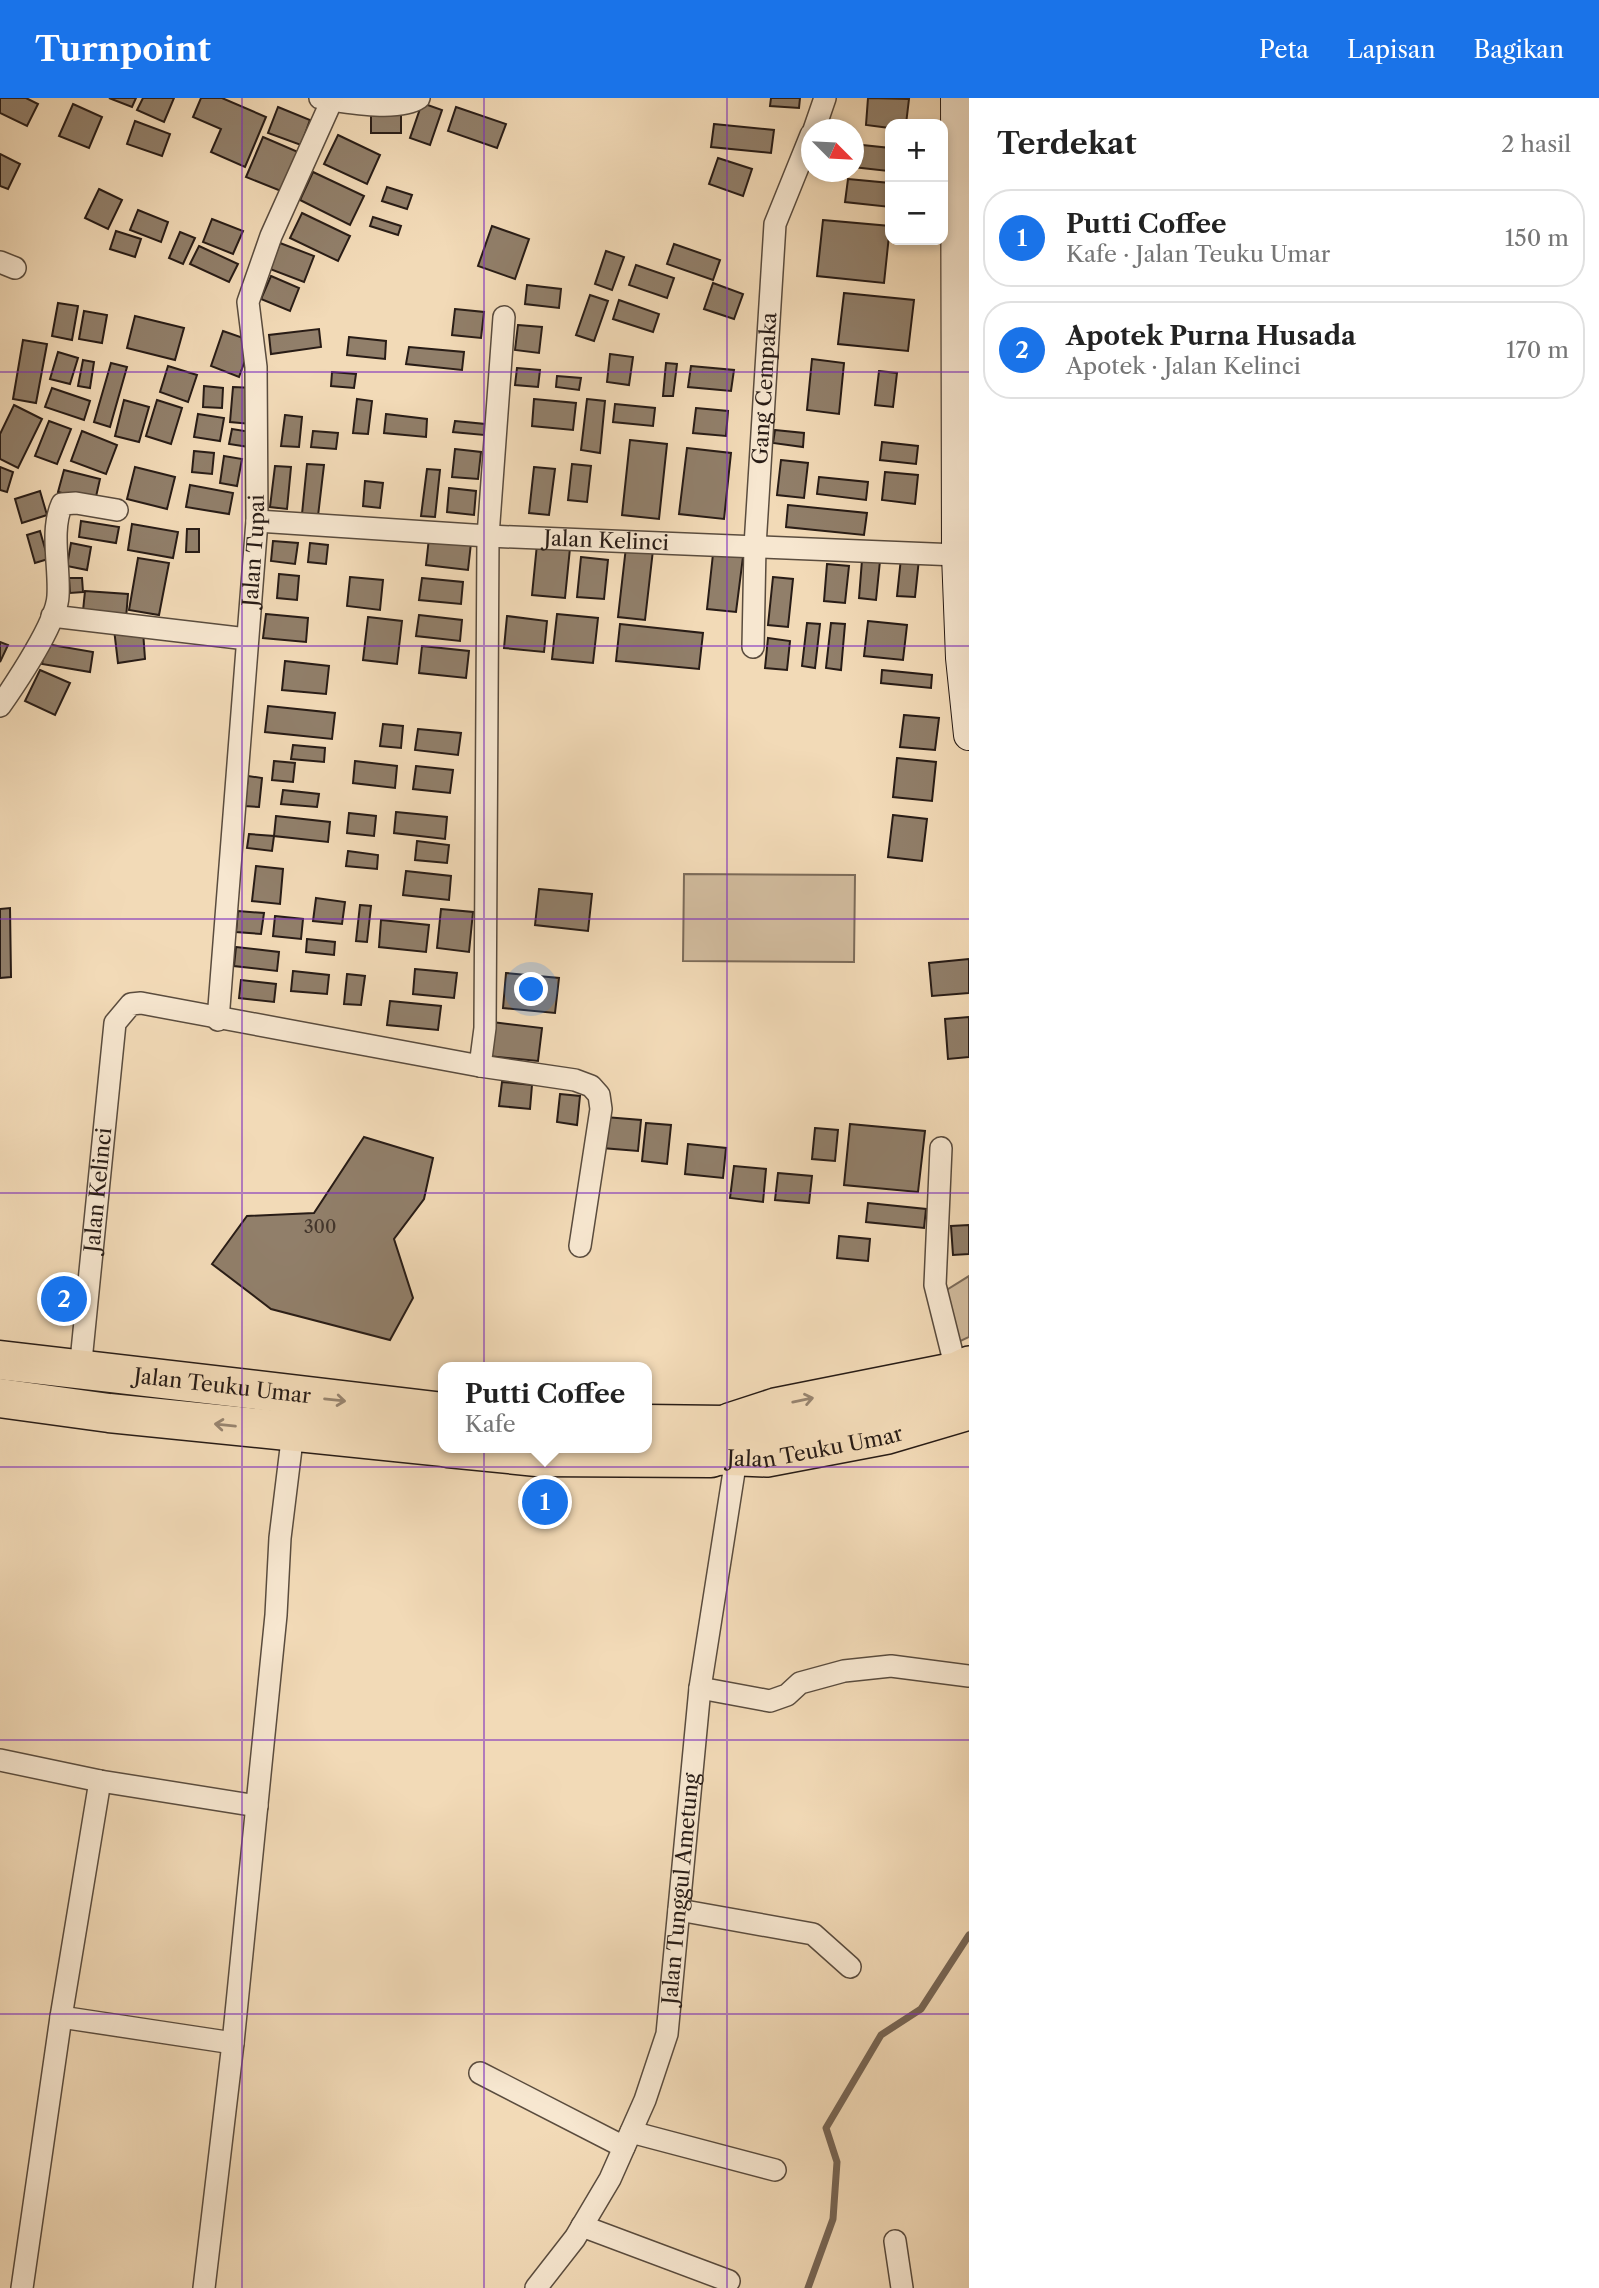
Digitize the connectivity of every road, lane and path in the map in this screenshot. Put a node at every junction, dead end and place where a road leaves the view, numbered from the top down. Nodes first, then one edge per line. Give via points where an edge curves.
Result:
1 (419, 98) edge
2 (825, 98) edge
3 (956, 98) edge
4 (326, 99) edge
5 (818, 119) edge
6 (963, 142) edge
7 (801, 160) edge
8 (503, 317) dead end
9 (117, 510) dead end
10 (257, 521) junction
11 (488, 536) junction
12 (755, 547) junction
13 (957, 555) junction
14 (52, 616) junction
15 (247, 639) junction
16 (753, 647) dead end
17 (0, 706) edge
18 (969, 729) edge
19 (218, 1020) junction
20 (480, 1066) junction
21 (941, 1149) dead end
22 (580, 1247) dead end
23 (0, 1360) edge
24 (80, 1371) junction
25 (965, 1375) edge
26 (0, 1398) edge
27 (438, 1411) edge
28 (969, 1413) edge
29 (652, 1425) edge
30 (293, 1433) junction
31 (729, 1443) junction
32 (438, 1447) edge
33 (652, 1449) edge
34 (497, 1453) edge
35 (592, 1453) edge
36 (969, 1676) edge
37 (700, 1688) junction
38 (0, 1760) edge
39 (100, 1781) junction
40 (257, 1806) junction
41 (679, 1910) junction
42 (850, 1967) dead end
43 (61, 2017) junction
44 (233, 2043) junction
45 (480, 2073) dead end
46 (628, 2140) junction
47 (775, 2170) dead end
48 (582, 2227) junction
49 (895, 2241) dead end
50 (729, 2281) dead end
51 (22, 2288) edge
52 (204, 2288) edge
53 (536, 2288) edge
54 (902, 2288) edge

1 - 4 street via 409,105
2 - 5 street
3 - 6 street
4 - 10 street, Jalan Tupai via 248,302 256,367
6 - 13 street
7 - 12 street, Gang Cempaka via 775,224
8 - 11 street
9 - 14 street via 62,505 57,520 58,600
10 - 11 street, Jalan Kelinci
10 - 15 street, Jalan Tupai
11 - 12 street, Jalan Kelinci
11 - 20 street via 485,1028
12 - 13 street, Jalan Kelinci
12 - 16 street, Gang Cempaka
13 - 18 street
14 - 15 street
14 - 17 street
15 - 19 street, Jalan Tupai
19 - 20 street
19 - 24 street, Jalan Kelinci via 141,1003 131,1004 115,1023
20 - 22 street via 575,1080 599,1095 601,1109
21 - 25 street via 935,1285
23 - 24 highway, Jalan Teuku Umar
24 -> 27 highway, Jalan Teuku Umar
25 - 31 highway via 887,1412
31 -> 25 main road, Jalan Teuku Umar via 775,1405
30 -> 26 highway, Jalan Teuku Umar
28 - 31 main road, Jalan Teuku Umar via 888,1437 767,1460
29 - 31 highway, Jalan Teuku Umar
30 - 32 highway, Jalan Teuku Umar
30 - 40 street
31 - 33 highway, Jalan Teuku Umar
31 - 37 street, Jalan Tunggul Ametung
34 - 35 highway, Jalan Teuku Umar via 537,1457
36 - 37 street via 891,1666 844,1671 800,1684 770,1702
37 - 41 street, Jalan Tunggul Ametung
38 - 39 street
39 - 40 street
39 - 43 street
40 - 44 street
41 - 42 street via 813,1934
41 - 46 street, Jalan Tunggul Ametung via 667,2034
43 - 44 street
43 - 51 street
44 - 52 street
45 - 46 street
46 - 47 street
46 - 48 street, Jalan Tunggul Ametung
48 - 50 street
48 - 53 street, Jalan Tunggul Ametung
49 - 54 street

